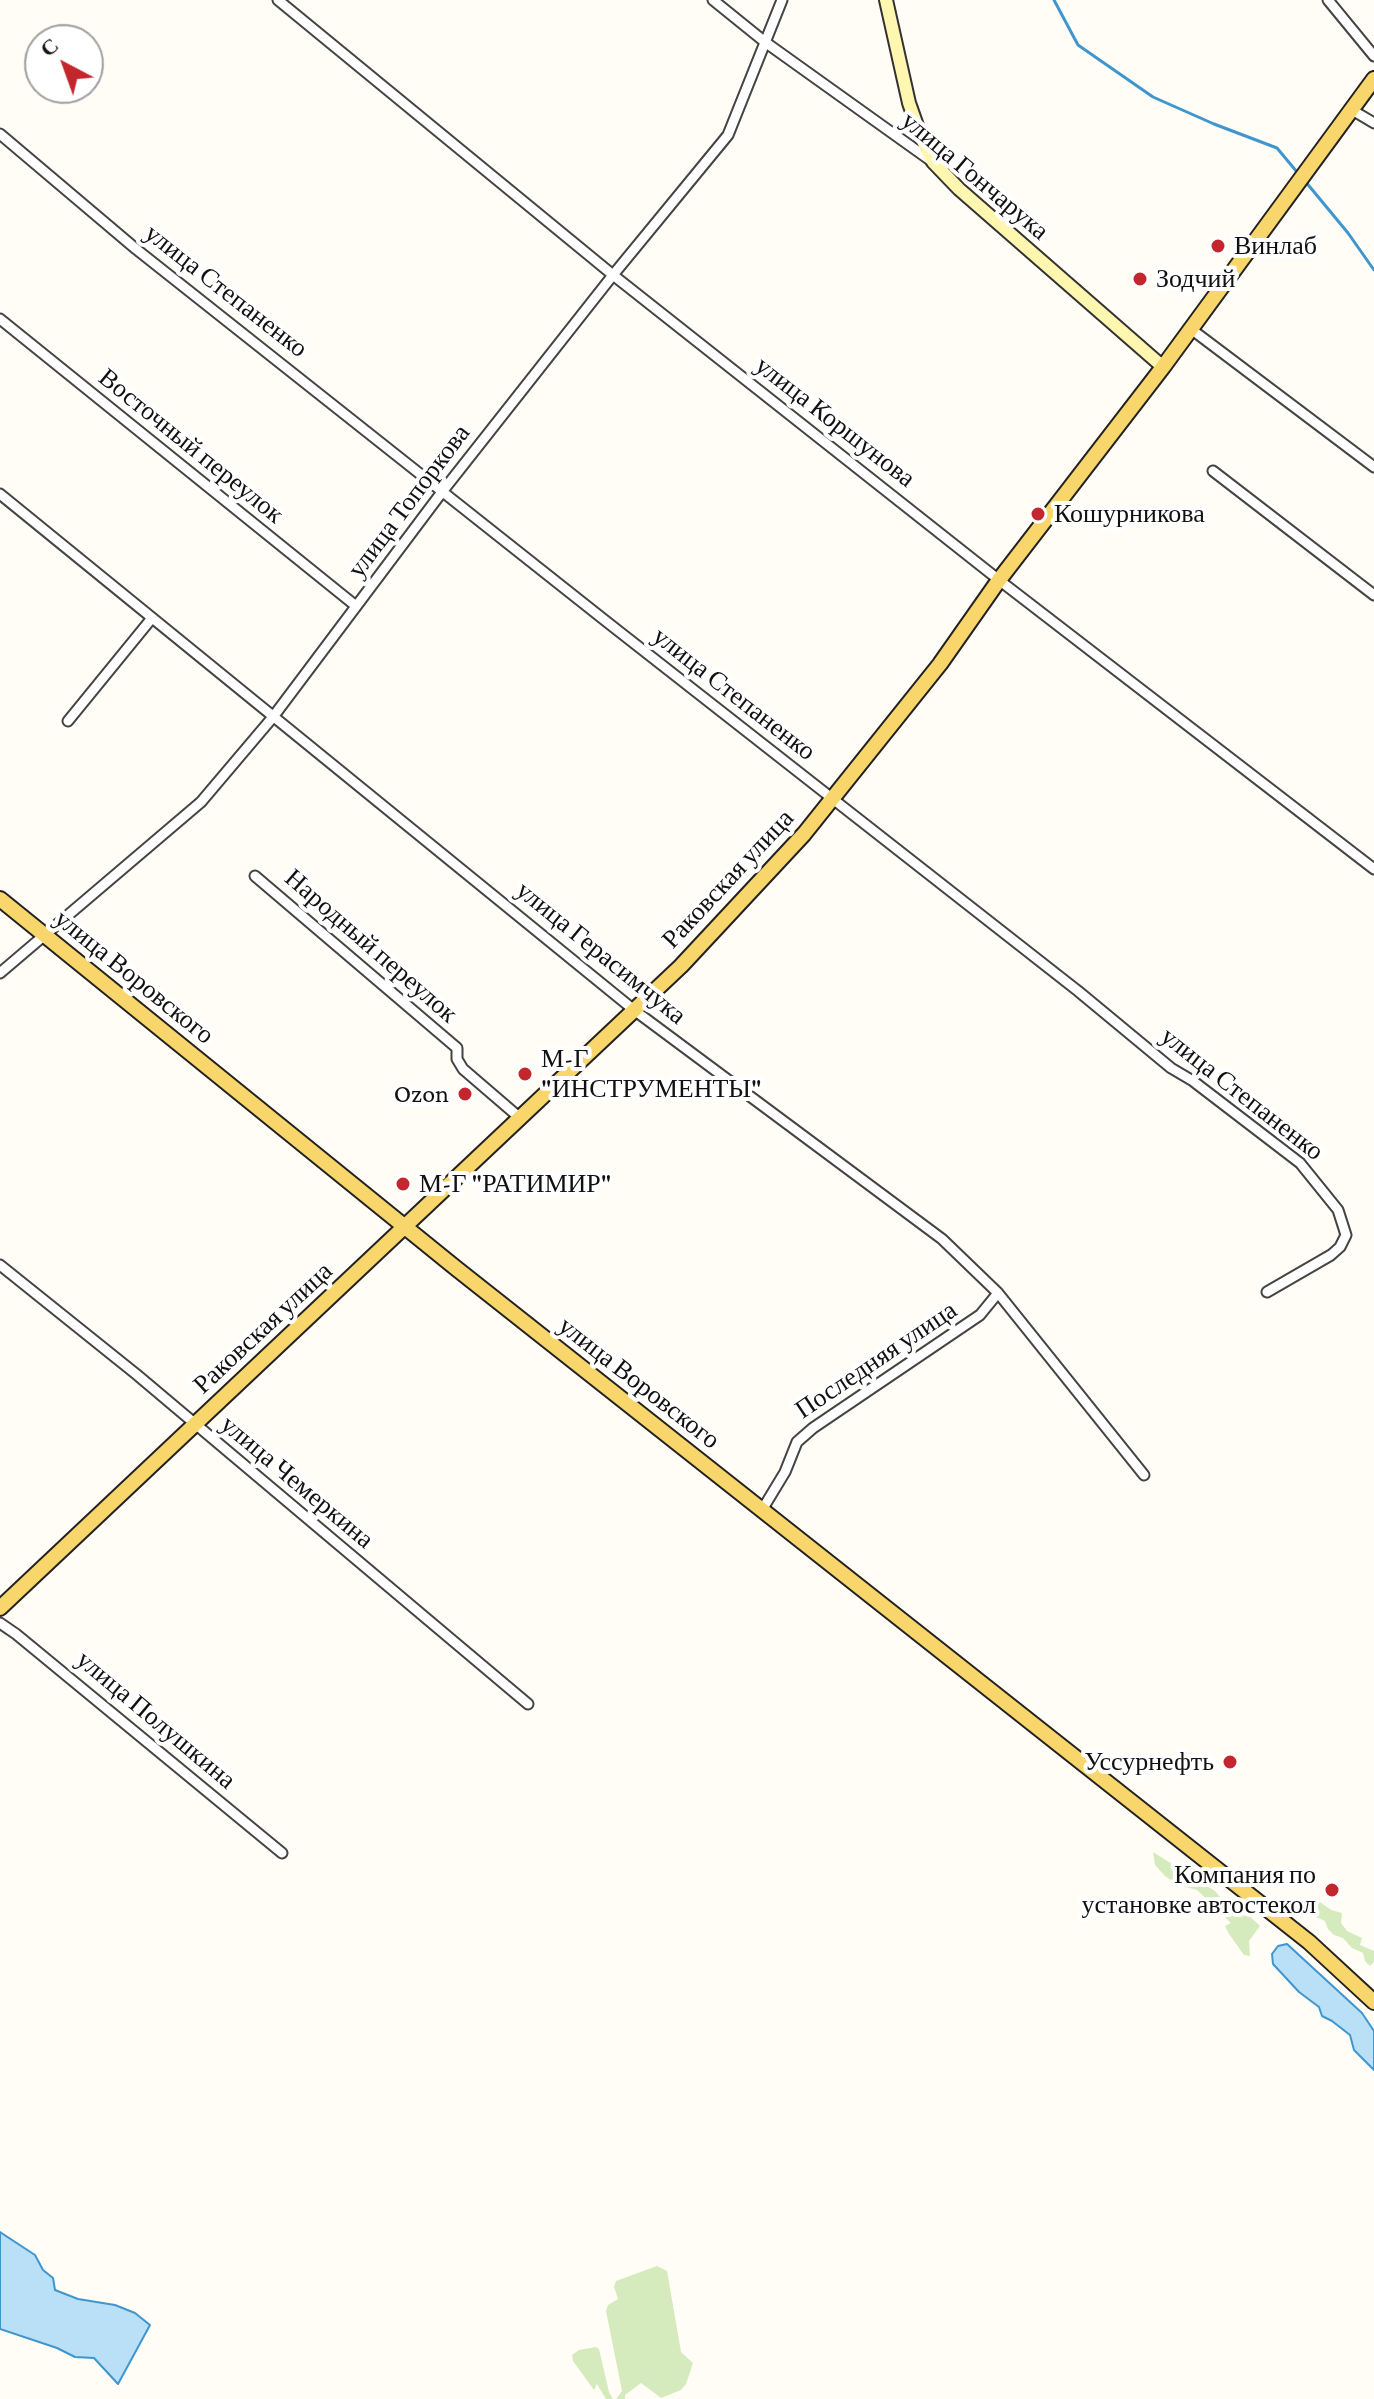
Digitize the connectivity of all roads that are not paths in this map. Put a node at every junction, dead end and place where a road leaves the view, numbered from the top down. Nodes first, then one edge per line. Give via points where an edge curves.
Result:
1 (278, 0) edge
2 (713, 0) edge
3 (782, 0) edge
4 (886, 0) edge
5 (1328, 0) edge
6 (765, 42) junction
7 (1374, 56) edge
8 (1374, 79) edge
9 (1352, 110) junction
10 (1374, 123) edge
11 (0, 134) edge
12 (933, 162) junction
13 (613, 275) junction
14 (0, 319) edge
15 (1191, 329) junction
16 (1163, 367) junction
17 (1374, 467) edge
18 (1213, 471) dead end
19 (442, 492) junction
20 (0, 494) edge
21 (999, 580) junction
22 (1374, 595) edge
23 (356, 606) junction
24 (152, 618) junction
25 (273, 717) junction
26 (68, 721) dead end
27 (832, 800) junction
28 (1374, 869) edge
29 (255, 876) dead end
30 (0, 899) edge
31 (43, 934) junction
32 (0, 973) edge
33 (634, 1010) junction
34 (520, 1118) junction
35 (405, 1227) junction
36 (0, 1265) edge
37 (1267, 1292) dead end
38 (998, 1293) junction
39 (194, 1425) junction
40 (1144, 1475) dead end
41 (762, 1510) junction
42 (0, 1608) edge
43 (0, 1623) edge
44 (528, 1704) dead end
45 (282, 1853) dead end
46 (1374, 2002) edge

1 - 13 street, улица Коршунова
2 - 6 street, улица Гончарука
3 - 6 street, улица Топоркова
4 - 12 street via 909,103
5 - 7 street
6 - 12 street, улица Гончарука
6 - 13 street, улица Топоркова via 728,135
8 - 9 main road, Раковская улица
9 - 10 street
9 - 15 main road, Раковская улица
11 - 19 street, улица Степаненко
12 - 16 street, улица Гончарука
13 - 19 street, улица Топоркова
13 - 21 street, улица Коршунова
14 - 23 street, Восточный переулок
15 - 16 main road, Раковская улица
15 - 17 street
16 - 21 main road, Раковская улица
18 - 22 street
19 - 23 street, улица Топоркова
19 - 27 street, улица Степаненко
20 - 24 street, улица Герасимчука
21 - 27 main road, Раковская улица
21 - 28 street, улица Коршунова
23 - 25 street, улица Топоркова
24 - 25 street, улица Герасимчука
24 - 26 street
25 - 31 street, улица Топоркова via 201,802
25 - 33 street, улица Герасимчука
27 - 33 main road, Раковская улица via 740,904
27 - 37 street, улица Степаненко via 1313,1176 1338,1210 1344,1241 1331,1255
29 - 34 street, Народный переулок via 457,1048 463,1069
30 - 31 main road, улица Воровского
31 - 32 street, улица Топоркова
31 - 35 main road, улица Воровского
33 - 34 main road, Раковская улица
33 - 38 street, улица Герасимчука via 942,1239
34 - 35 main road, Раковская улица
35 - 39 main road, Раковская улица
35 - 41 main road, улица Воровского
36 - 39 street, улица Чемеркина
38 - 40 street, улица Герасимчука
38 - 41 street, Последняя улица via 980,1315 797,1442
39 - 42 main road, Раковская улица
39 - 44 street, улица Чемеркина
41 - 46 main road, улица Воровского via 1334,1963
43 - 45 street, улица Полушкина

